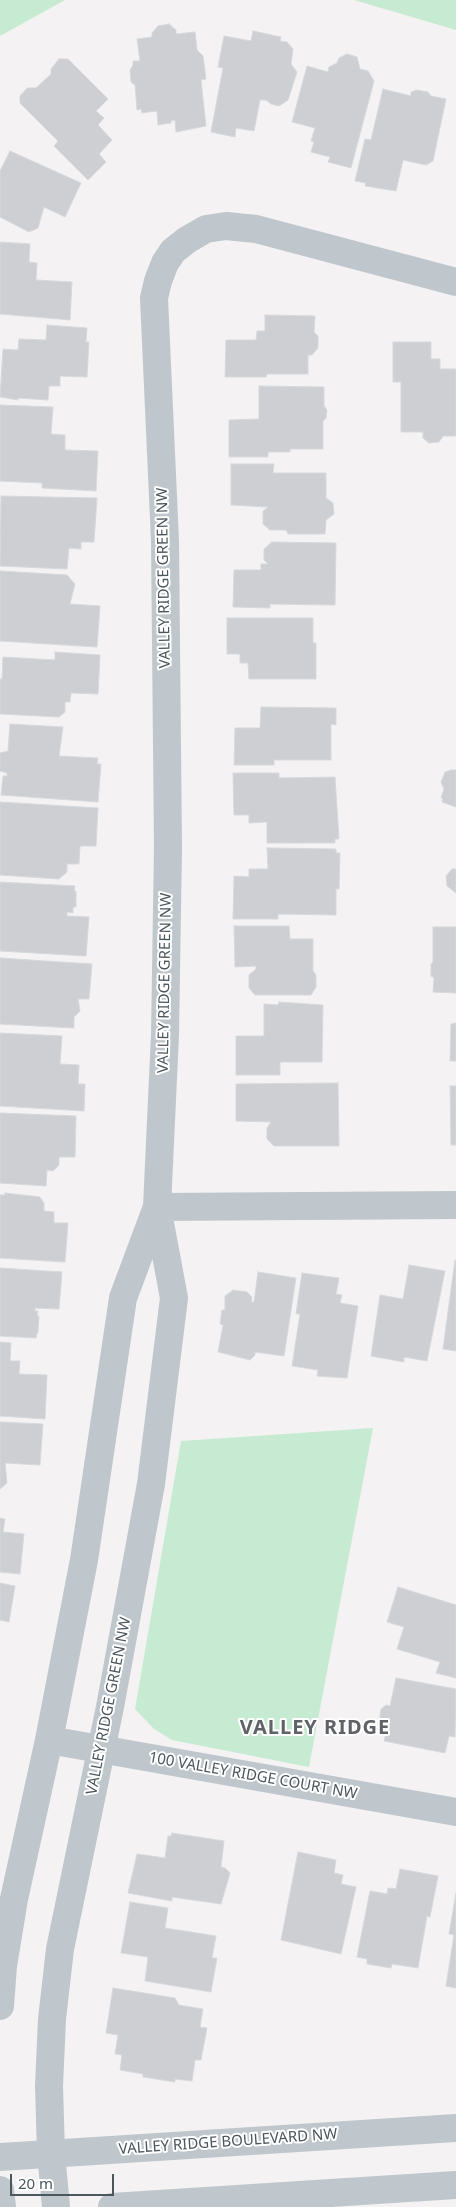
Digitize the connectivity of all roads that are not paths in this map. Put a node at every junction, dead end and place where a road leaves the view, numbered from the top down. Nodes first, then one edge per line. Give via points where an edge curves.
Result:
1 (456, 282) edge
2 (456, 1205) edge
3 (157, 1207) junction
4 (50, 1740) junction
5 (102, 1750) junction
6 (456, 1812) edge
7 (0, 2006) edge
8 (456, 2128) edge
9 (51, 2154) junction
10 (0, 2157) edge
11 (456, 2185) edge
12 (0, 2190) edge
13 (2, 2207) edge
14 (56, 2207) edge
15 (112, 2207) edge

1 - 3 street, VALLEY RIDGE GREEN NW via 256,229 226,226 206,229 173,251 158,281 154,298 165,541 168,847 165,1035
2 - 3 street
3 - 4 street, VALLEY RIDGE GREEN NW via 124,1298 84,1560
3 - 5 street, VALLEY RIDGE GREEN NW via 174,1298 151,1484
4 - 5 street, 100 VALLEY RIDGE COURT NW
4 - 7 street, VALLEY RIDGE GREEN NW via 14,1899
5 - 6 street, 100 VALLEY RIDGE COURT NW
5 - 9 street, VALLEY RIDGE GREEN NW via 60,1948 49,2086
8 - 9 street, VALLEY RIDGE BOULEVARD NW
9 - 10 street, VALLEY RIDGE BOULEVARD NW
9 - 14 street, VALLEY RIDGE GREEN NW
11 - 15 street
12 - 13 street

